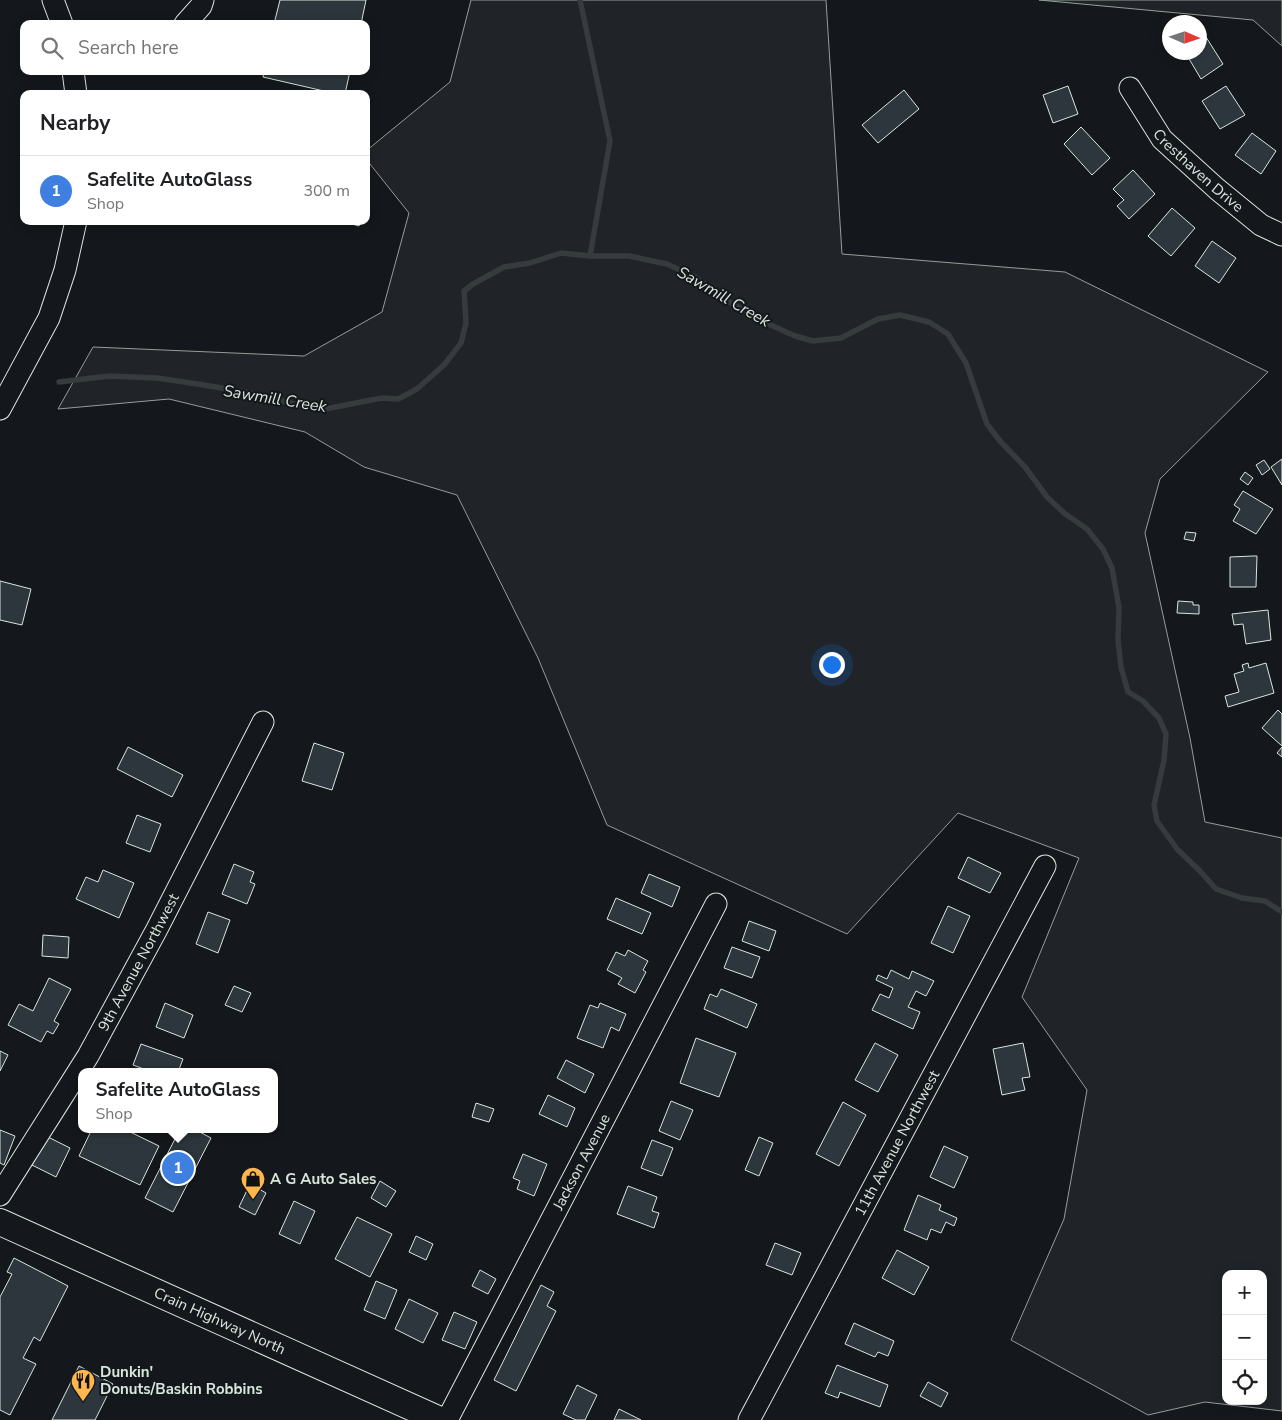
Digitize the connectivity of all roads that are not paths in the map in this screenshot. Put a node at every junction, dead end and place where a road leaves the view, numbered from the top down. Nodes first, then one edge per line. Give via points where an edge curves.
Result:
1 (53, 0) edge
2 (203, 0) edge
3 (60, 20) edge
4 (189, 20) edge
5 (74, 75) edge
6 (1130, 88) dead end
7 (75, 90) edge
8 (75, 225) edge
9 (1282, 235) edge
10 (0, 409) edge
11 (263, 722) dead end
12 (1045, 866) dead end
13 (716, 904) dead end
14 (80, 1068) edge
15 (78, 1072) edge
16 (0, 1195) edge
17 (0, 1222) edge
18 (440, 1420) edge
19 (447, 1420) edge
20 (748, 1420) edge

1 - 3 street
2 - 4 street
5 - 7 street
6 - 9 street, Cresthaven Drive via 1162,139 1261,225
8 - 10 street via 49,318
11 - 14 street, 9th Avenue Northwest via 157,929
12 - 20 street, 11th Avenue Northwest
13 - 19 street, Jackson Avenue
15 - 16 street, 9th Avenue Northwest
17 - 18 main road, Crain Highway North

